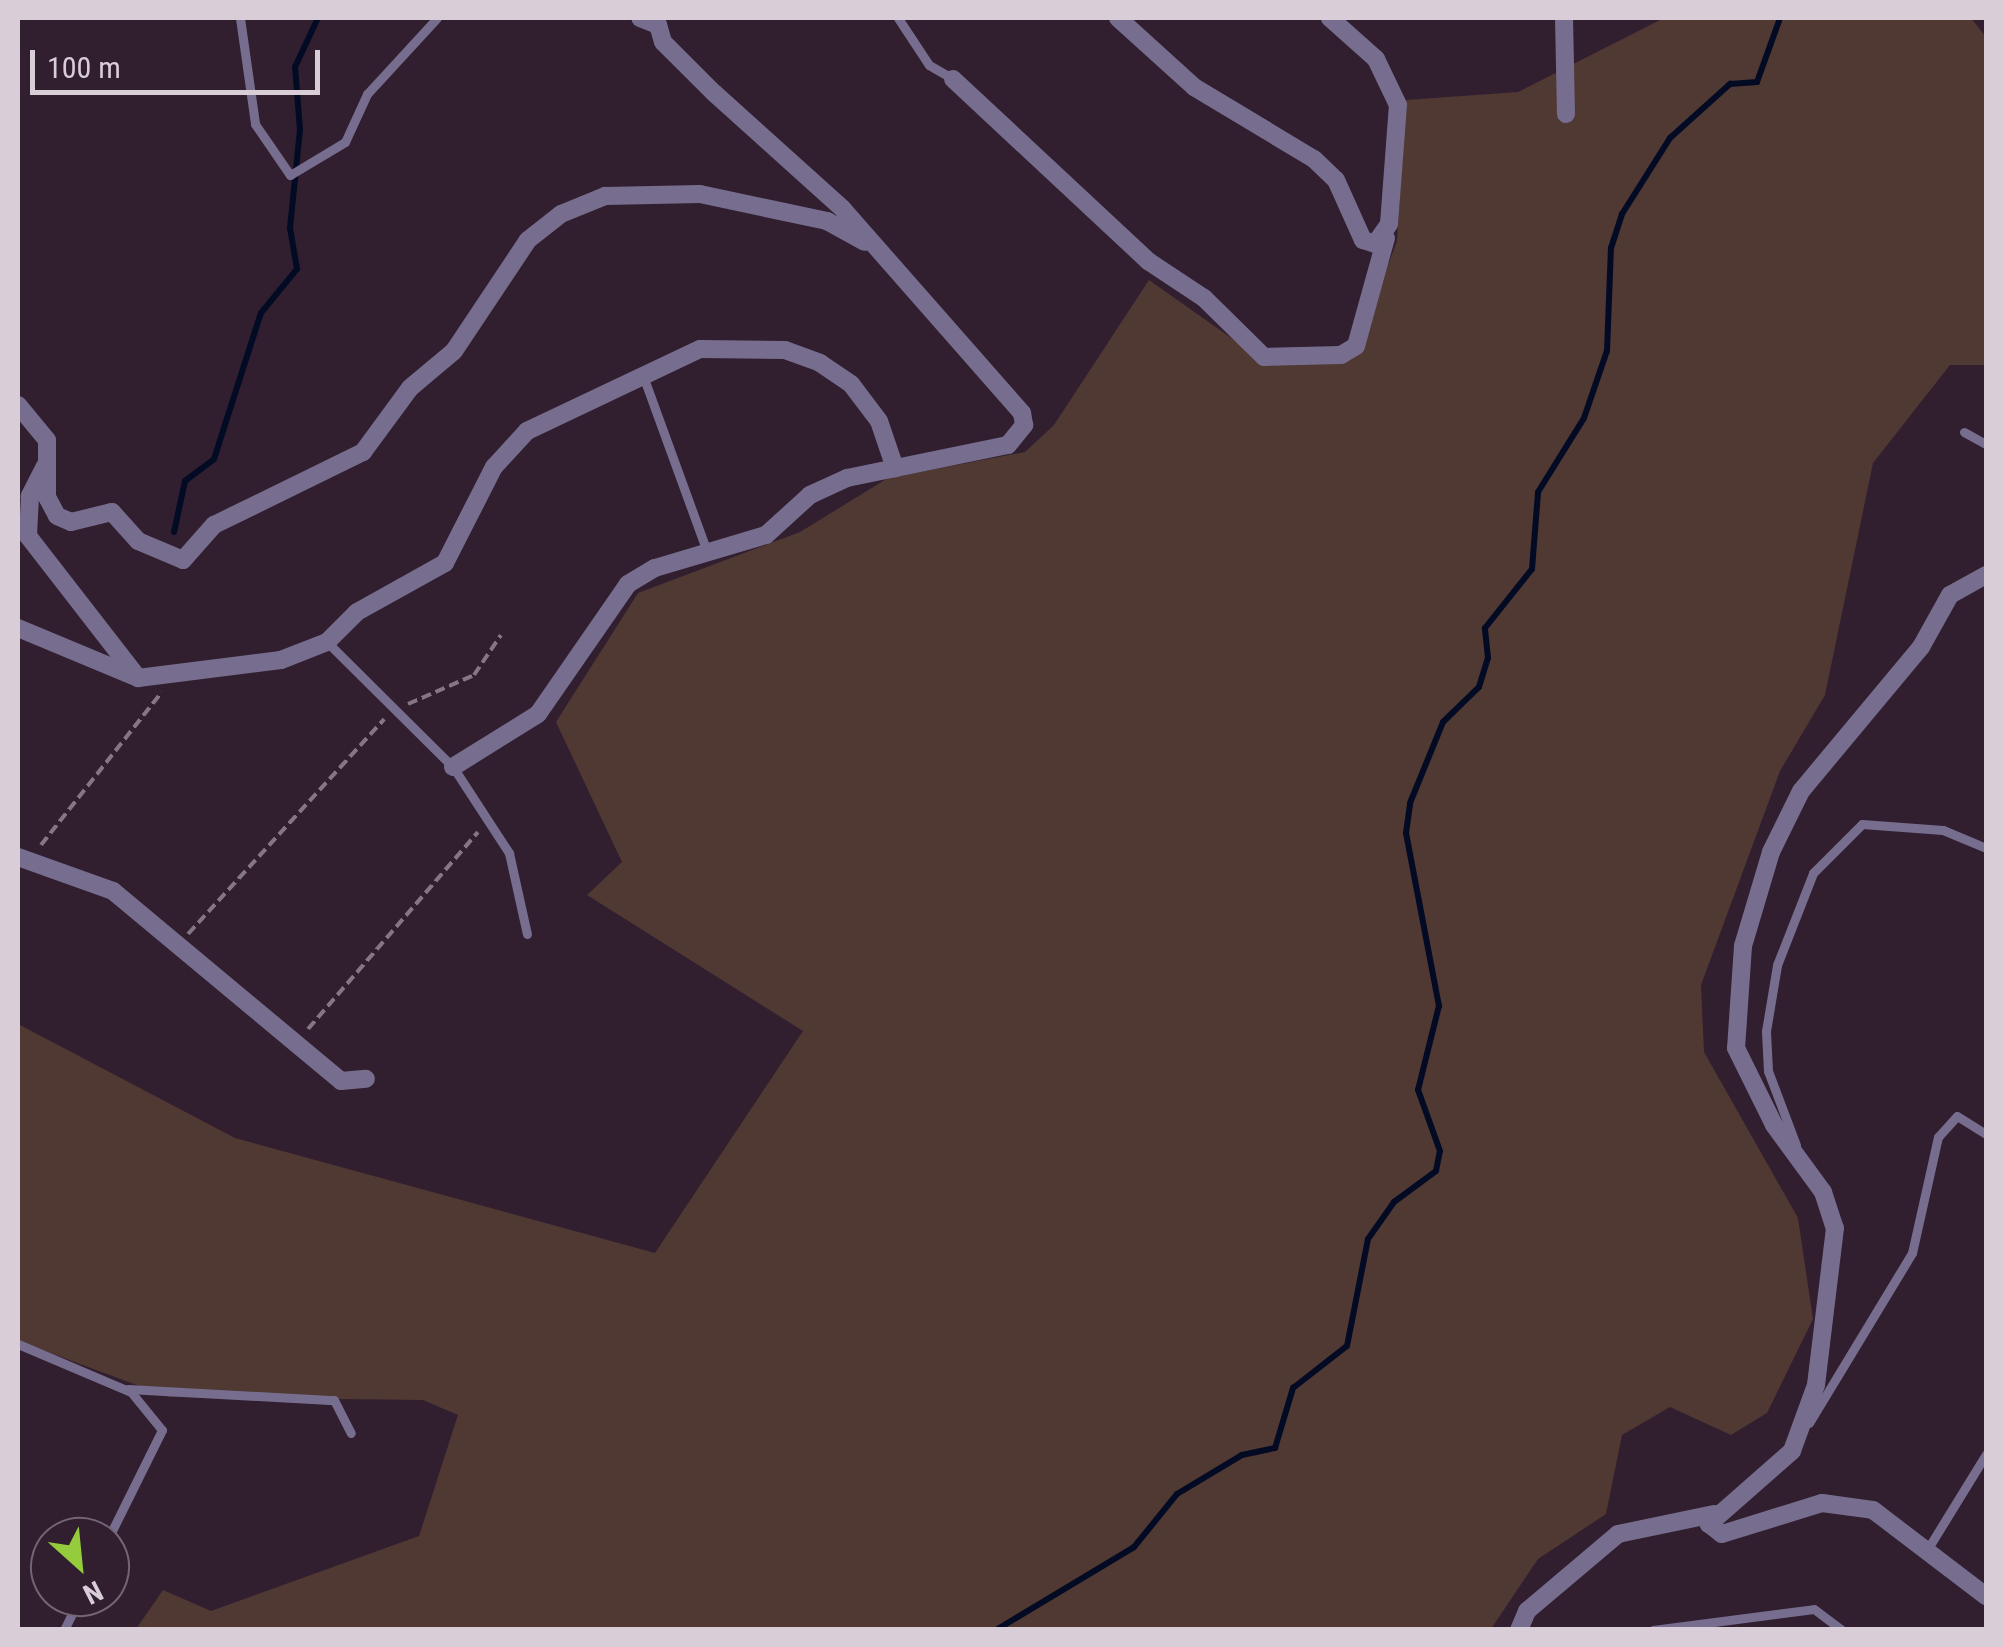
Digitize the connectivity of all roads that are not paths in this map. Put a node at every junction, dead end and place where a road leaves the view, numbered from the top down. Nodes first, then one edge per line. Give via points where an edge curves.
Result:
1 (240, 18) edge
2 (437, 18) edge
3 (640, 18) edge
4 (898, 18) edge
5 (1118, 18) edge
6 (1330, 18) edge
7 (1564, 18) edge
8 (952, 79) joint
9 (1566, 114) dead end
10 (1386, 238) junction
11 (874, 247) junction
12 (642, 372) junction
13 (18, 405) edge
14 (1964, 432) dead end
15 (1986, 444) edge
16 (44, 466) junction
17 (894, 468) junction
18 (706, 549) junction
19 (1986, 575) edge
20 (18, 628) edge
21 (328, 642) junction
22 (138, 678) junction
23 (453, 768) junction
24 (1986, 848) edge
25 (23, 859) edge
26 (527, 934) dead end
27 (366, 1079) dead end
28 (1986, 1134) edge
29 (1800, 1152) junction
30 (18, 1344) edge
31 (121, 1388) junction
32 (351, 1433) dead end
33 (1792, 1451) junction
34 (1986, 1454) edge
35 (1714, 1514) junction
36 (120, 1517) edge
37 (1927, 1551) junction
38 (1986, 1596) edge
39 (1519, 1630) edge
40 (1653, 1630) edge
41 (1842, 1630) edge

1 - 2 lane via 256,124 290,174 345,142 366,94
3 - 11 street via 658,25 663,42 769,136
4 - 8 lane via 929,65
5 - 10 street via 1194,88 1314,159 1336,180 1363,240
6 - 10 street via 1376,60 1398,104
7 - 9 street
8 - 10 street via 1148,261 1204,298 1264,356 1342,355 1356,346
11 - 16 street via 828,221 700,194 605,196 561,214 528,240 454,352 410,388 363,452 214,525 183,560 138,541 112,512 70,522 57,516
11 - 17 street via 1022,413 1024,425 1008,445
12 - 17 street via 700,349 735,345 820,363 851,384 879,422
12 - 18 lane
12 - 21 street via 506,448 445,563 357,612
13 - 16 street via 48,440
14 - 15 lane
16 - 22 street via 30,496 28,536
17 - 18 street via 810,495 766,535
18 - 23 street via 628,584 538,714
19 - 29 street via 1950,596 1920,647 1801,791 1771,852 1743,946 1736,1048 1774,1125
20 - 22 street
21 - 22 street via 280,660
21 - 23 lane
23 - 26 lane via 509,853
24 - 29 lane via 1943,830 1862,824 1813,874 1777,964 1766,1031 1768,1071
25 - 27 street via 113,890 340,1081
28 - 33 lane via 1957,1116 1946,1124 1912,1253
29 - 33 street via 1835,1228 1816,1385
30 - 31 lane
31 - 32 lane via 334,1400
31 - 36 lane via 162,1430
33 - 35 street
34 - 37 lane
35 - 37 street via 1709,1524 1722,1534 1791,1508 1845,1504 1873,1510
35 - 39 street via 1618,1534 1528,1610
37 - 38 street
40 - 41 lane via 1814,1609

